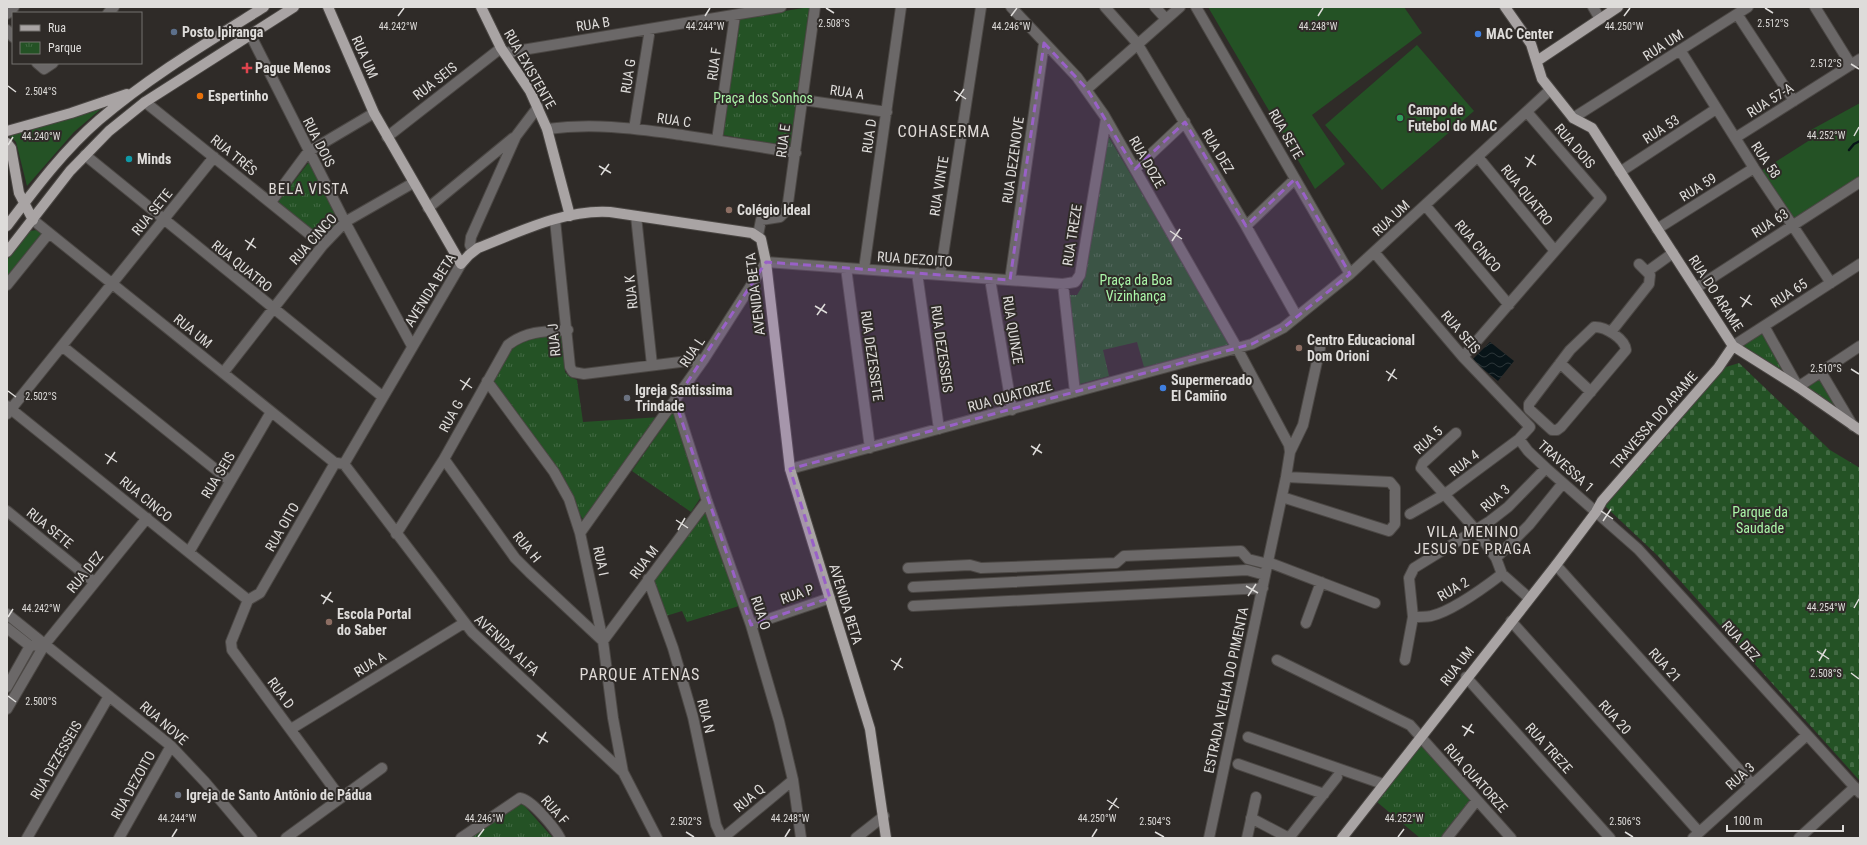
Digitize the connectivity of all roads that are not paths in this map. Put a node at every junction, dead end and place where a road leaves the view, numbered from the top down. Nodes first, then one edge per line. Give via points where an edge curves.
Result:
1 (14, 7) edge
2 (264, 7) edge
3 (294, 7) edge
4 (328, 7) edge
5 (480, 7) edge
6 (782, 7) edge
7 (815, 7) edge
8 (901, 7) edge
9 (981, 7) edge
10 (1011, 7) edge
11 (1105, 7) edge
12 (1155, 7) edge
13 (1180, 7) edge
14 (1196, 7) edge
15 (1505, 7) edge
16 (1593, 7) edge
17 (1618, 7) edge
18 (1748, 7) edge
19 (1815, 7) edge
20 (7, 14) edge
21 (1737, 14) junction
22 (735, 16) junction
23 (1600, 18) junction
24 (1166, 19) junction
25 (650, 28) junction
26 (250, 34) junction
27 (1044, 43) junction
28 (1137, 43) junction
29 (503, 50) junction
30 (1680, 50) junction
31 (1537, 61) junction
32 (1856, 62) edge
33 (38, 64) edge
34 (52, 64) edge
35 (1087, 89) junction
36 (138, 90) junction
37 (1550, 90) junction
38 (803, 100) junction
39 (1794, 101) junction
40 (145, 102) junction
41 (538, 107) junction
42 (1716, 109) junction
43 (887, 112) junction
44 (1526, 112) junction
45 (374, 113) junction
46 (1582, 113) junction
47 (1573, 118) junction
48 (1106, 119) junction
49 (1185, 122) junction
50 (1592, 128) junction
51 (547, 129) junction
52 (634, 129) junction
53 (7, 131) edge
54 (516, 136) junction
55 (386, 137) junction
56 (1735, 138) junction
57 (717, 140) junction
58 (7, 143) edge
59 (308, 152) junction
60 (796, 153) junction
61 (85, 154) junction
62 (214, 157) junction
63 (1478, 157) junction
64 (1754, 168) junction
65 (1135, 169) junction
66 (1620, 172) junction
67 (1295, 178) junction
68 (1860, 182) edge
69 (413, 183) junction
70 (19, 194) junction
71 (271, 202) junction
72 (24, 203) junction
73 (1425, 205) junction
74 (43, 207) junction
75 (428, 208) junction
76 (570, 216) junction
77 (636, 216) junction
78 (33, 220) junction
79 (555, 220) junction
80 (164, 221) junction
81 (345, 222) junction
82 (8, 225) edge
83 (1793, 225) junction
84 (1246, 226) junction
85 (1658, 229) junction
86 (49, 233) junction
87 (758, 235) junction
88 (323, 245) junction
89 (1555, 251) junction
90 (7, 252) edge
91 (473, 252) junction
92 (1374, 252) junction
93 (1673, 253) junction
94 (766, 262) junction
95 (461, 264) junction
96 (1639, 264) dead end
97 (1860, 264) edge
98 (846, 268) junction
99 (864, 270) junction
100 (1648, 271) junction
101 (917, 274) junction
102 (1350, 274) junction
103 (940, 275) junction
104 (990, 279) junction
105 (1010, 280) junction
106 (1831, 283) junction
107 (112, 284) junction
108 (1063, 284) junction
109 (7, 285) edge
110 (1696, 288) junction
111 (1509, 305) junction
112 (273, 308) junction
113 (1297, 317) junction
114 (1764, 326) junction
115 (568, 330) junction
116 (1611, 332) junction
117 (62, 346) junction
118 (412, 346) junction
119 (1733, 346) junction
120 (1860, 346) edge
121 (1237, 348) junction
122 (1320, 348) dead end
123 (1463, 356) junction
124 (704, 359) junction
125 (1560, 363) junction
126 (652, 365) junction
127 (1821, 372) junction
128 (223, 373) junction
129 (487, 381) junction
130 (1798, 386) junction
131 (1076, 392) junction
132 (1591, 392) junction
133 (383, 397) junction
134 (675, 401) junction
135 (8, 410) edge
136 (1012, 410) junction
137 (271, 412) junction
138 (1530, 427) joint
139 (1857, 428) edge
140 (939, 429) junction
141 (1456, 433) dead end
142 (1519, 439) junction
143 (870, 448) junction
144 (1290, 452) junction
145 (444, 459) junction
146 (340, 463) junction
147 (1546, 468) junction
148 (790, 469) junction
149 (1286, 477) junction
150 (230, 481) junction
151 (1563, 483) junction
152 (1445, 494) junction
153 (1282, 497) junction
154 (707, 501) junction
155 (7, 511) edge
156 (1596, 512) junction
157 (1410, 514) dead end
158 (147, 518) junction
159 (1476, 530) junction
160 (580, 533) junction
161 (396, 534) junction
162 (189, 552) junction
163 (1496, 558) junction
164 (1268, 563) junction
165 (1556, 565) junction
166 (908, 568) dead end
167 (1502, 574) junction
168 (1265, 575) junction
169 (648, 579) junction
170 (94, 582) junction
171 (1321, 582) junction
172 (913, 588) dead end
173 (1263, 588) junction
174 (830, 598) junction
175 (1529, 598) junction
176 (248, 600) junction
177 (1375, 603) dead end
178 (913, 606) dead end
179 (7, 614) edge
180 (1413, 617) junction
181 (1511, 621) junction
182 (464, 623) junction
183 (1306, 623) dead end
184 (750, 625) junction
185 (7, 628) edge
186 (603, 641) junction
187 (45, 644) junction
188 (30, 646) junction
189 (1277, 660) dead end
190 (1405, 660) dead end
191 (1466, 677) junction
192 (7, 687) edge
193 (110, 696) junction
194 (7, 709) edge
195 (291, 730) junction
196 (1807, 735) junction
197 (1420, 736) junction
198 (1248, 737) dead end
199 (171, 746) junction
200 (1238, 764) dead end
201 (382, 768) dead end
202 (623, 772) junction
203 (1337, 777) dead end
204 (793, 780) junction
205 (1383, 784) junction
206 (1752, 784) junction
207 (1857, 790) edge
208 (1324, 794) junction
209 (340, 797) junction
210 (1256, 797) dead end
211 (1477, 800) junction
212 (884, 816) junction
213 (1251, 818) junction
214 (1696, 835) edge
215 (27, 838) edge
216 (119, 838) edge
217 (252, 838) edge
218 (286, 838) edge
219 (461, 838) edge
220 (560, 838) edge
221 (657, 838) edge
222 (723, 838) edge
223 (801, 838) edge
224 (856, 838) edge
225 (886, 838) edge
226 (1209, 838) edge
227 (1247, 838) edge
228 (1289, 838) edge
229 (1342, 838) edge
230 (1447, 838) edge
231 (1511, 838) edge
232 (1610, 838) edge
233 (1800, 838) edge

1 - 20 street
2 - 36 main road
3 - 26 main road
4 - 45 main road, RUA UM
5 - 29 main road, RUA EXISTENTE
6 - 22 street, RUA B
7 - 38 street, RUA E
8 - 43 street, RUA D
9 - 103 street, RUA VINTE
10 - 27 street, RUA DOZE
11 - 28 street, RUA DEZ
12 - 24 street
13 - 24 street
14 - 67 street, RUA SETE
15 - 31 main road via 1528,38
16 - 23 street
17 - 23 main road
18 - 21 street, RUA UM
19 - 32 street
21 - 30 street, RUA UM
21 - 39 street
22 - 25 street, RUA B
22 - 57 street, RUA F
23 - 31 main road
24 - 28 street
25 - 29 street, RUA B
25 - 52 street, RUA G
26 - 40 main road
26 - 59 street, RUA DOIS
27 - 35 street, RUA DOZE
27 - 105 street, RUA DEZENOVE
28 - 35 street
28 - 49 street, RUA DEZ
29 - 41 main road, RUA EXISTENTE
29 - 55 street, RUA SEIS
30 - 42 street, RUA 58
30 - 46 street, RUA UM
31 - 37 main road via 1540,75
32 - 39 street, RUA 57-A
33 - 34 street via 44,69
35 - 48 street, RUA DOZE
36 - 53 main road
36 - 72 main road via 79,139
37 - 44 street, RUA UM
37 - 47 main road
38 - 43 street, RUA A
38 - 60 street, RUA E
39 - 56 street, RUA 57-A
40 - 61 main road via 105,134
40 - 62 street, RUA TRÊS
41 - 51 main road, RUA EXISTENTE
41 - 54 street
42 - 56 street, RUA 58
42 - 66 street, RUA 53
43 - 99 street, RUA D
44 - 63 street, RUA UM
44 - 89 street, RUA DOIS via 1601,198
45 - 55 main road, RUA UM
45 - 59 street
46 - 47 street, RUA UM
46 - 50 street
47 - 50 main road
48 - 65 street, RUA DOZE
48 - 108 street, RUA TREZE via 1080,275 1073,284
49 - 65 street
49 - 84 street, RUA DEZ
50 - 66 main road, RUA DO ARAME
51 - 52 street, RUA C via 577,126
51 - 76 main road, RUA EXISTENTE
52 - 57 street, RUA C
54 - 75 street
54 - 91 street via 471,237 470,245
55 - 69 main road, RUA UM
56 - 64 street, RUA 58
57 - 60 street, RUA C
58 - 70 main road via 11,148
59 - 71 street
59 - 81 street, RUA DOIS
60 - 87 street, RUA E via 786,213 780,217 762,218
61 - 74 main road
61 - 80 street, RUA QUATRO
62 - 71 street, RUA TRÊS
62 - 80 street, RUA SETE
63 - 73 street, RUA UM
63 - 89 street, RUA QUATRO
64 - 83 street, RUA 58
64 - 85 street, RUA 59
65 - 121 street, RUA DOZE
66 - 85 main road, RUA DO ARAME
67 - 84 street
67 - 102 street, RUA SETE
68 - 83 street, RUA 63
69 - 75 main road, RUA UM
69 - 81 street, RUA CINCO
70 - 72 main road
70 - 82 main road
71 - 88 street, RUA TRÊS
72 - 74 main road via 30,208
72 - 78 main road
72 - 82 main road
73 - 92 street, RUA UM
73 - 111 street, RUA CINCO
74 - 78 main road
75 - 95 main road, RUA UM
76 - 77 main road, AVENIDA BETA via 600,212
76 - 79 main road, AVENIDA BETA
77 - 87 main road, AVENIDA BETA
77 - 126 street, RUA K
78 - 86 street, RUA UM
78 - 90 main road
79 - 91 main road, AVENIDA BETA
79 - 115 street, RUA J
80 - 107 street, RUA SETE
80 - 112 street, RUA QUATRO
81 - 88 street, RUA CINCO
81 - 118 street, RUA DOIS
83 - 106 street, RUA 58
83 - 110 street, RUA 63
84 - 113 street, RUA DEZ
85 - 93 main road, RUA DO ARAME
86 - 107 street, RUA UM
86 - 109 street
87 - 94 main road, AVENIDA BETA via 763,242
88 - 112 street, RUA CINCO
89 - 111 street
91 - 95 main road, AVENIDA BETA
92 - 102 street, RUA UM
92 - 123 street, RUA SEIS
93 - 100 street
93 - 110 main road, RUA DO ARAME
94 - 98 street, RUA DEZOITO
94 - 124 street, RUA L
94 - 148 main road, AVENIDA BETA
95 - 118 street, AVENIDA BETA
96 - 100 street
97 - 106 street, RUA 65
98 - 99 street, RUA DEZOITO
98 - 143 street, RUA DEZESSETE
99 - 101 street, RUA DEZOITO
100 - 116 street via 1650,284
101 - 103 street, RUA DEZOITO
101 - 140 street, RUA DEZESSEIS
102 - 113 street, RUA UM
103 - 104 street, RUA DEZOITO
104 - 105 street, RUA DEZOITO
104 - 136 street, RUA QUINZE
105 - 108 street, RUA DEZOITO
106 - 114 street, RUA 65
107 - 117 street
107 - 128 street, RUA UM
108 - 131 street, RUA TREZE
110 - 119 main road, RUA DO ARAME
111 - 123 street
112 - 128 street, RUA CINCO
112 - 133 street, RUA QUATRO
113 - 121 street, RUA UM via 1266,338
114 - 119 street, RUA 65
114 - 130 street
115 - 126 street, RUA J via 570,367 577,374
115 - 129 street, RUA G via 533,332 514,340 508,345
116 - 125 street via 1598,327 1591,329
116 - 132 street via 1626,350
117 - 135 street
117 - 150 street
118 - 133 street, AVENIDA BETA
119 - 130 main road, RUA DO ARAME
119 - 156 main road, TRAVESSA DO ARAME via 1718,368 1602,501
120 - 127 street
121 - 131 street, RUA QUATORZE
121 - 144 street, ESTRADA VELHA DO PIMENTA via 1285,434
122 - 144 street via 1303,425
123 - 138 street, RUA SEIS
124 - 126 street, RUA J
124 - 134 street, RUA L
125 - 132 street
125 - 132 street via 1530,400 1529,409 1552,430 1557,430
127 - 130 street
127 - 139 street
128 - 137 street, RUA UM
129 - 145 street, RUA G
129 - 160 street, RUA I via 562,485
130 - 139 main road, RUA DO ARAME
131 - 136 street, RUA QUATORZE
133 - 146 street, AVENIDA BETA
134 - 154 street, RUA O
134 - 160 street, RUA L
135 - 158 street, RUA CINCO
136 - 140 street, RUA QUATORZE
137 - 146 street, RUA UM
137 - 150 street, RUA SEIS
138 - 142 street, RUA 4
140 - 143 street, RUA QUATORZE
141 - 152 street, RUA 5 via 1425,460 1421,468
142 - 147 street, TRAVESSA 1
142 - 152 street, RUA 4
143 - 148 street, RUA QUATORZE
144 - 149 street, ESTRADA VELHA DO PIMENTA
145 - 161 street, RUA G
145 - 186 street, RUA H via 515,558
146 - 161 street, AVENIDA ALFA
146 - 176 street, RUA OITO via 260,593
147 - 151 street, TRAVESSA 1
147 - 159 street, RUA 3 via 1508,507
148 - 174 main road, AVENIDA BETA
149 - 153 street, ESTRADA VELHA DO PIMENTA
149 - 153 street via 1390,482 1395,488 1395,524 1389,531
150 - 162 street, RUA SEIS
151 - 156 street, TRAVESSA 1
151 - 163 street via 1529,526
152 - 157 street, RUA 4
152 - 159 street
153 - 164 street, ESTRADA VELHA DO PIMENTA
154 - 169 street, RUA M
154 - 184 street, RUA O
155 - 170 street, RUA SETE
156 - 165 main road, RUA UM
156 - 196 street, RUA DEZ via 1638,549
158 - 162 street, RUA CINCO
158 - 170 street, RUA DEZ
159 - 163 street
159 - 180 street, RUA 3 via 1414,568 1409,578
160 - 186 street, RUA I
161 - 182 street, AVENIDA ALFA
162 - 176 street, RUA CINCO
163 - 167 street
164 - 166 street via 1248,559 1241,551 1124,556 1116,563
164 - 168 street, ESTRADA VELHA DO PIMENTA
164 - 171 street
165 - 175 main road, RUA UM
165 - 206 street, RUA 21
167 - 175 street
167 - 180 street, RUA 2 via 1442,612 1430,617
168 - 172 street via 1247,570
168 - 173 street, ESTRADA VELHA DO PIMENTA
169 - 186 street, RUA M
169 - 222 street, RUA N via 673,648 693,717 716,825
170 - 187 street, RUA DEZ
171 - 177 street
171 - 183 street
173 - 178 street
173 - 226 street, ESTRADA VELHA DO PIMENTA
174 - 184 street, RUA P
174 - 212 main road, AVENIDA BETA via 870,729
175 - 181 main road, RUA UM
176 - 195 street, RUA D via 231,642 232,650
179 - 187 street, RUA NOVE
180 - 190 street, RUA 3
181 - 191 main road, RUA UM
181 - 214 street, RUA 20
182 - 195 street, RUA A
182 - 202 street, AVENIDA ALFA
184 - 204 street, RUA O via 779,720
185 - 188 street
186 - 202 street, RUA I
187 - 188 street
187 - 193 street, RUA NOVE
187 - 194 street, RUA DEZ
188 - 192 street
189 - 197 street, RUA QUATORZE via 1410,725
191 - 197 main road, RUA UM
191 - 232 street, RUA TREZE
193 - 199 street, RUA NOVE
193 - 215 street, RUA DEZESSEIS
195 - 209 street, RUA D
196 - 206 street, RUA 3
196 - 207 street, RUA DEZ
197 - 205 main road, RUA UM
197 - 211 street, RUA QUATORZE
198 - 205 street
199 - 216 street, RUA DEZOITO
199 - 217 street, RUA NOVE
200 - 208 street
201 - 209 street
202 - 221 street, AVENIDA ALFA
203 - 208 street
204 - 222 street, RUA Q
204 - 223 street, RUA O
205 - 229 main road, RUA UM
206 - 214 street, RUA 3
207 - 233 street
208 - 228 street
209 - 218 street
210 - 213 street
211 - 230 street
211 - 231 street, RUA QUATORZE
212 - 224 street
212 - 225 main road, AVENIDA BETA
213 - 227 street
213 - 228 street
219 - 220 street, RUA F via 518,800 528,800 556,830

